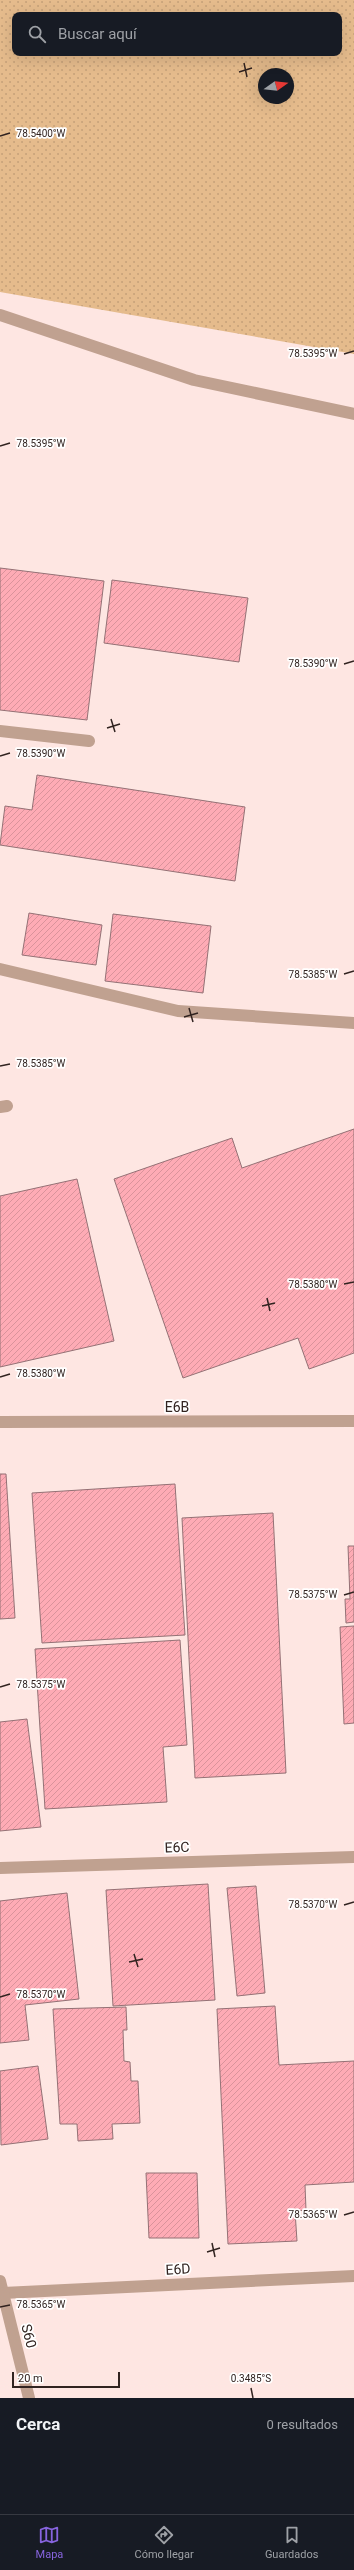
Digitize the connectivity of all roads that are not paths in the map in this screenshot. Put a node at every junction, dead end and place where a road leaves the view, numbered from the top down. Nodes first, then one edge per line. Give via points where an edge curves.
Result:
1 (0, 315) edge
2 (354, 414) edge
3 (0, 731) edge
4 (89, 741) dead end
5 (0, 969) edge
6 (354, 1022) edge
7 (354, 1421) edge
8 (0, 1422) edge
9 (354, 1857) edge
10 (0, 1868) edge
11 (354, 2276) edge
12 (1, 2287) edge
13 (29, 2398) edge

1 - 2 street via 194,380
3 - 4 street
5 - 6 street via 178,1011
7 - 8 street, E6B
9 - 10 street, E6C
11 - 12 street, E6D
12 - 13 street, S60

